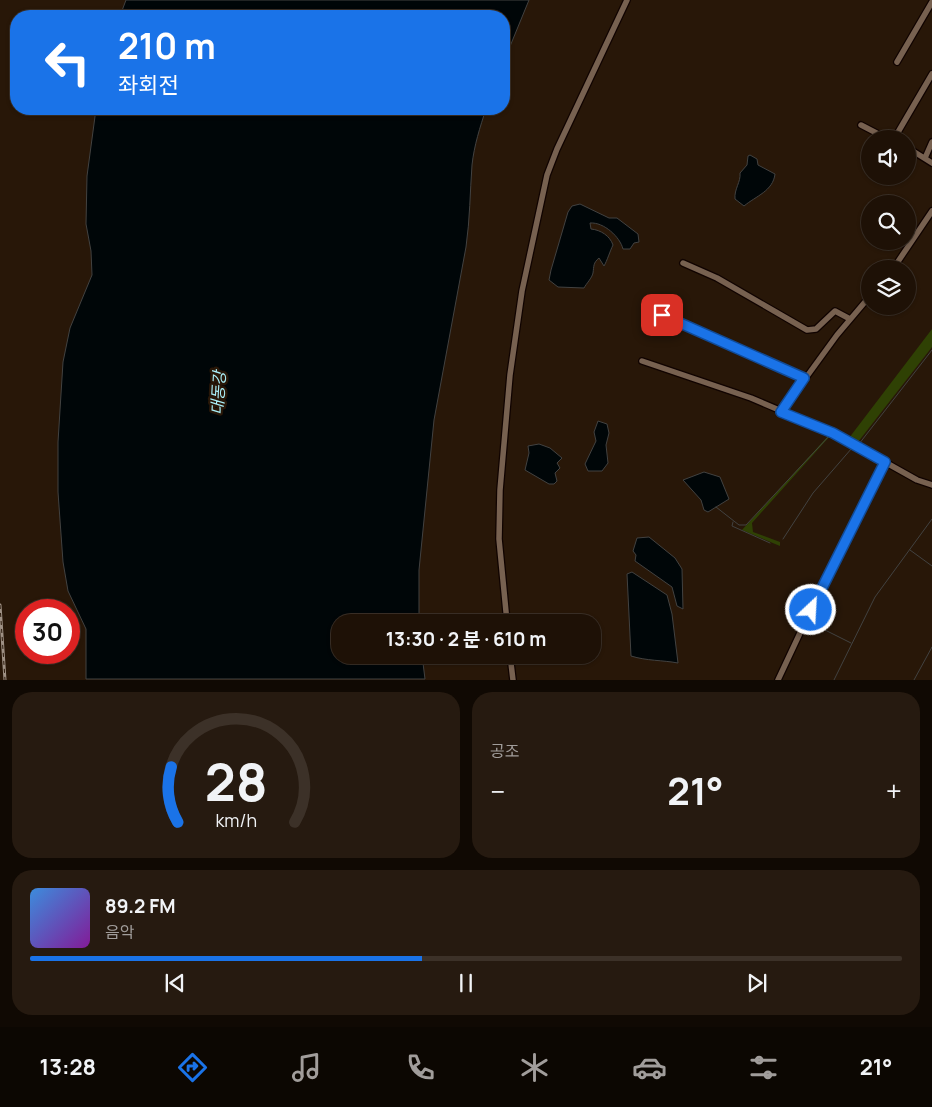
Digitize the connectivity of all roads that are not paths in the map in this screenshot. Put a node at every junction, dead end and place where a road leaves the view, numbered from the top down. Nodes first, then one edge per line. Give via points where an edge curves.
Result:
1 (627, 0) edge
2 (932, 2) edge
3 (897, 62) dead end
4 (932, 74) edge
5 (861, 125) dead end
6 (871, 130) edge
7 (899, 130) edge
8 (932, 142) edge
9 (916, 153) edge
10 (924, 158) junction
11 (932, 163) edge
12 (932, 210) edge
13 (899, 260) edge
14 (683, 263) dead end
15 (861, 306) edge
16 (662, 315) dead end
17 (850, 319) junction
18 (642, 361) dead end
19 (804, 378) junction
20 (781, 412) junction
21 (885, 462) junction
22 (932, 485) edge
23 (506, 614) edge
24 (511, 664) edge
25 (513, 680) edge
26 (778, 680) edge

1 - 23 street via 547,175 522,291 510,375 500,490 499,539
2 - 3 street
4 - 7 street
5 - 6 street
8 - 10 street
9 - 10 street
10 - 11 street
12 - 13 street
14 - 17 street via 717,278 807,330 816,329 835,311
15 - 17 street
16 - 19 street
17 - 19 street
18 - 20 street via 716,384
19 - 20 street
20 - 21 street via 833,433
21 - 22 street
21 - 26 street
24 - 25 street

